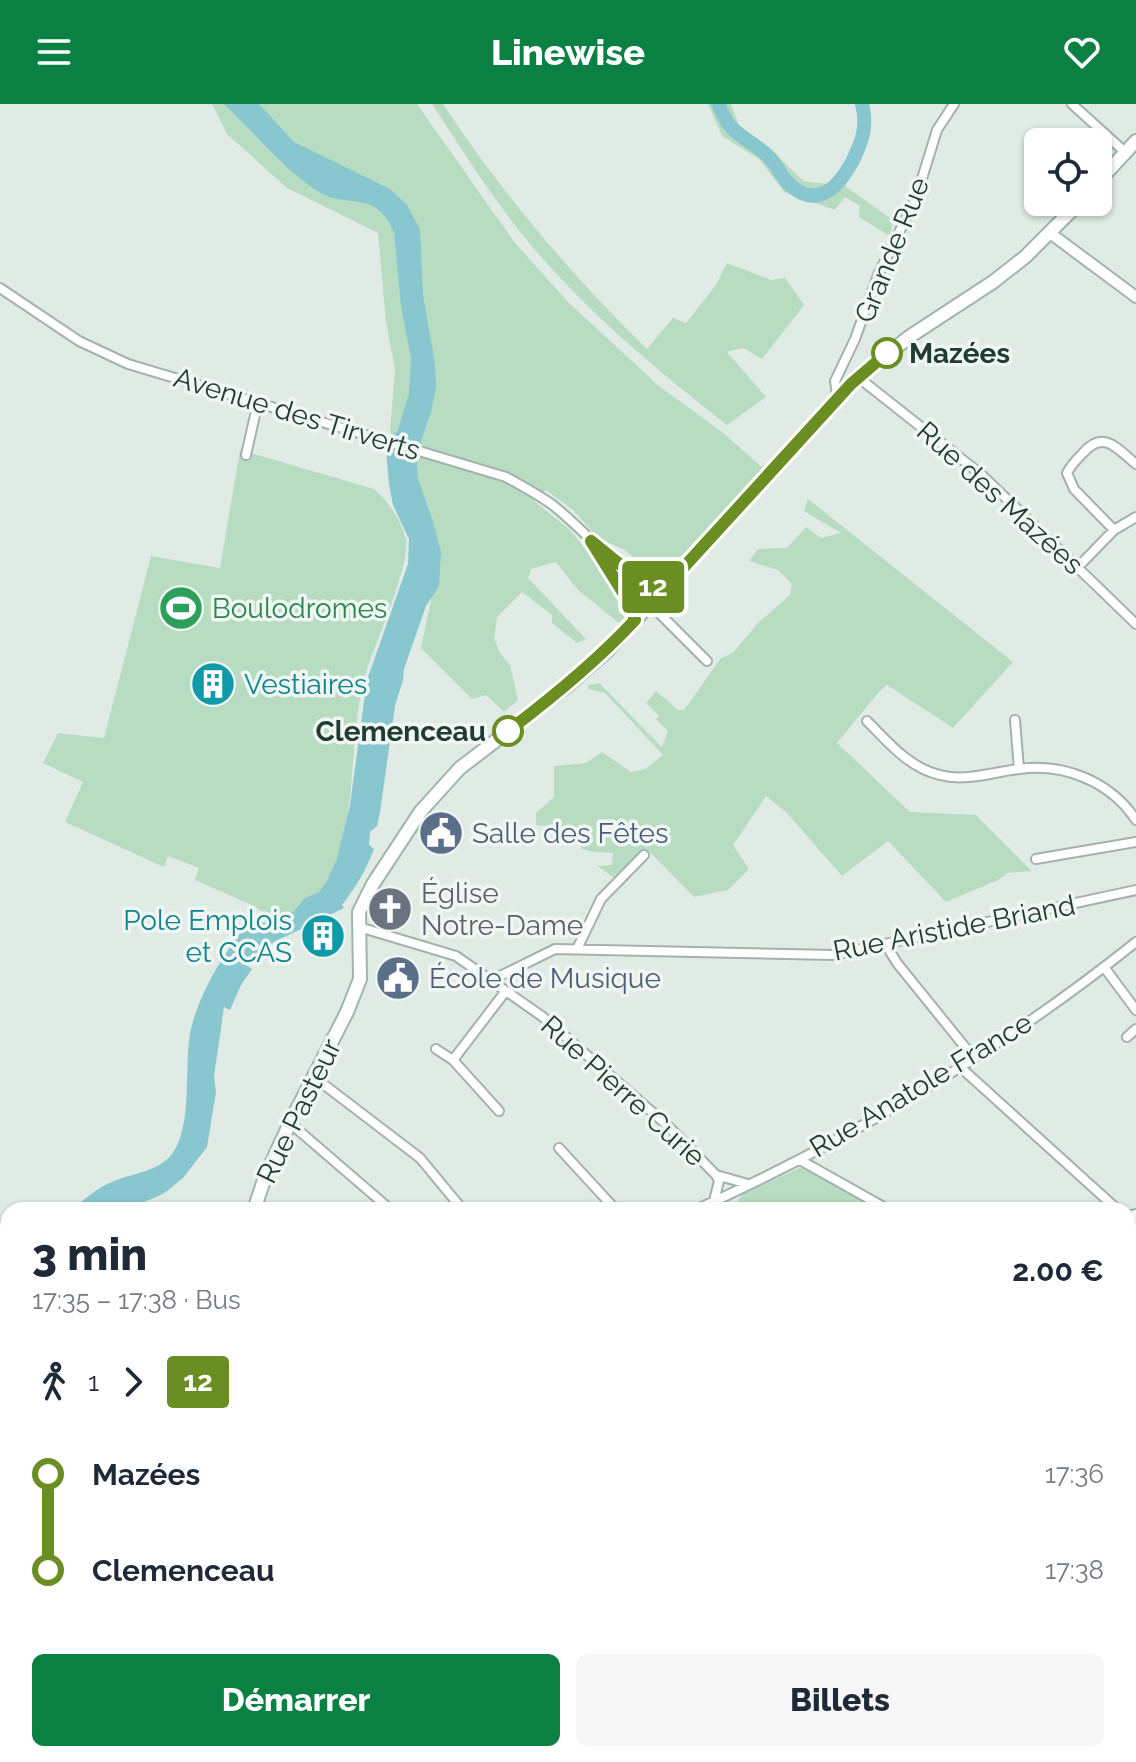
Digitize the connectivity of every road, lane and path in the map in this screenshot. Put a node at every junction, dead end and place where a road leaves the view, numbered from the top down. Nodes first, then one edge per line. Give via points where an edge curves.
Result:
1 (954, 104) edge
2 (1072, 104) edge
3 (1136, 141) edge
4 (1126, 153) junction
5 (1112, 168) edge
6 (1066, 216) edge
7 (1050, 233) junction
8 (0, 288) edge
9 (1136, 297) edge
10 (859, 378) junction
11 (840, 397) junction
12 (258, 402) junction
13 (246, 455) dead end
14 (1136, 464) edge
15 (1136, 517) edge
16 (1114, 530) junction
17 (591, 541) junction
18 (1078, 567) junction
19 (663, 590) junction
20 (651, 605) junction
21 (635, 620) junction
22 (1136, 624) edge
23 (707, 661) dead end
24 (1015, 720) dead end
25 (867, 721) dead end
26 (1019, 769) junction
27 (1136, 820) edge
28 (1136, 842) edge
29 (644, 855) dead end
30 (1036, 859) dead end
31 (1136, 890) edge
32 (359, 927) junction
33 (1136, 942) edge
34 (886, 945) junction
35 (577, 949) junction
36 (1104, 967) junction
37 (490, 981) junction
38 (505, 992) junction
39 (1136, 1010) edge
40 (1136, 1029) edge
41 (1127, 1037) dead end
42 (436, 1049) dead end
43 (973, 1057) junction
44 (453, 1060) junction
45 (959, 1066) junction
46 (314, 1077) junction
47 (499, 1111) dead end
48 (290, 1123) junction
49 (559, 1148) dead end
50 (800, 1160) junction
51 (716, 1175) junction
52 (749, 1184) junction
53 (257, 1202) edge
54 (382, 1202) edge
55 (456, 1202) edge
56 (609, 1202) edge
57 (714, 1202) joint
58 (875, 1202) edge
59 (1109, 1202) edge

1 - 11 street, Grande Rue via 937,130 916,198 837,376
2 - 4 street
3 - 4 main road
4 - 5 main road
6 - 7 main road
7 - 9 street
7 - 10 main road via 993,282 909,337
8 - 12 street, Avenue des Tirverts via 79,341 128,364
10 - 11 main road
10 - 18 street, Rue des Mazées via 983,476
11 - 19 main road
12 - 13 street
12 - 17 street, Avenue des Tirverts via 506,477 553,505
14 - 16 street via 1100,441 1091,444 1067,473 1074,489
15 - 16 street
16 - 18 street
17 - 19 street, Avenue des Tirverts via 639,580
17 - 21 street, Avenue des Tirverts
18 - 22 street, Rue des Mazées
19 - 20 main road
20 - 21 main road
20 - 23 street
21 - 32 main road, Rue Pasteur via 566,687 460,768 417,816 373,884 359,912
24 - 26 street
25 - 26 street via 930,772 973,777
26 - 27 street via 1078,774 1107,791
28 - 30 street
29 - 35 street via 601,899
31 - 34 street, Rue Aristide Briand
32 - 37 street, Rue Pierre Curie via 456,956
32 - 46 main road, Rue Pasteur via 360,979
33 - 36 street, Rue Anatole France
34 - 35 street, Rue Aristide Briand via 820,955
34 - 43 street
35 - 37 street, Rue Aristide Briand via 548,950
36 - 39 street
36 - 43 street, Rue Anatole France
37 - 38 street, Rue Pierre Curie
38 - 44 street
38 - 51 street, Rue Pierre Curie via 543,1017 622,1085
40 - 41 street
42 - 44 street
43 - 45 street, Rue Anatole France
44 - 47 street
45 - 50 street, Rue Anatole France
45 - 59 street
46 - 48 main road, Rue Pasteur
46 - 55 street via 420,1158
48 - 53 main road, Rue Pasteur
48 - 54 street
49 - 56 street
50 - 52 street, Rue Anatole France
50 - 58 street
51 - 52 street, Rue Pierre Curie
51 - 57 street, Rue Pierre Curie
52 - 57 street, Rue Anatole France

